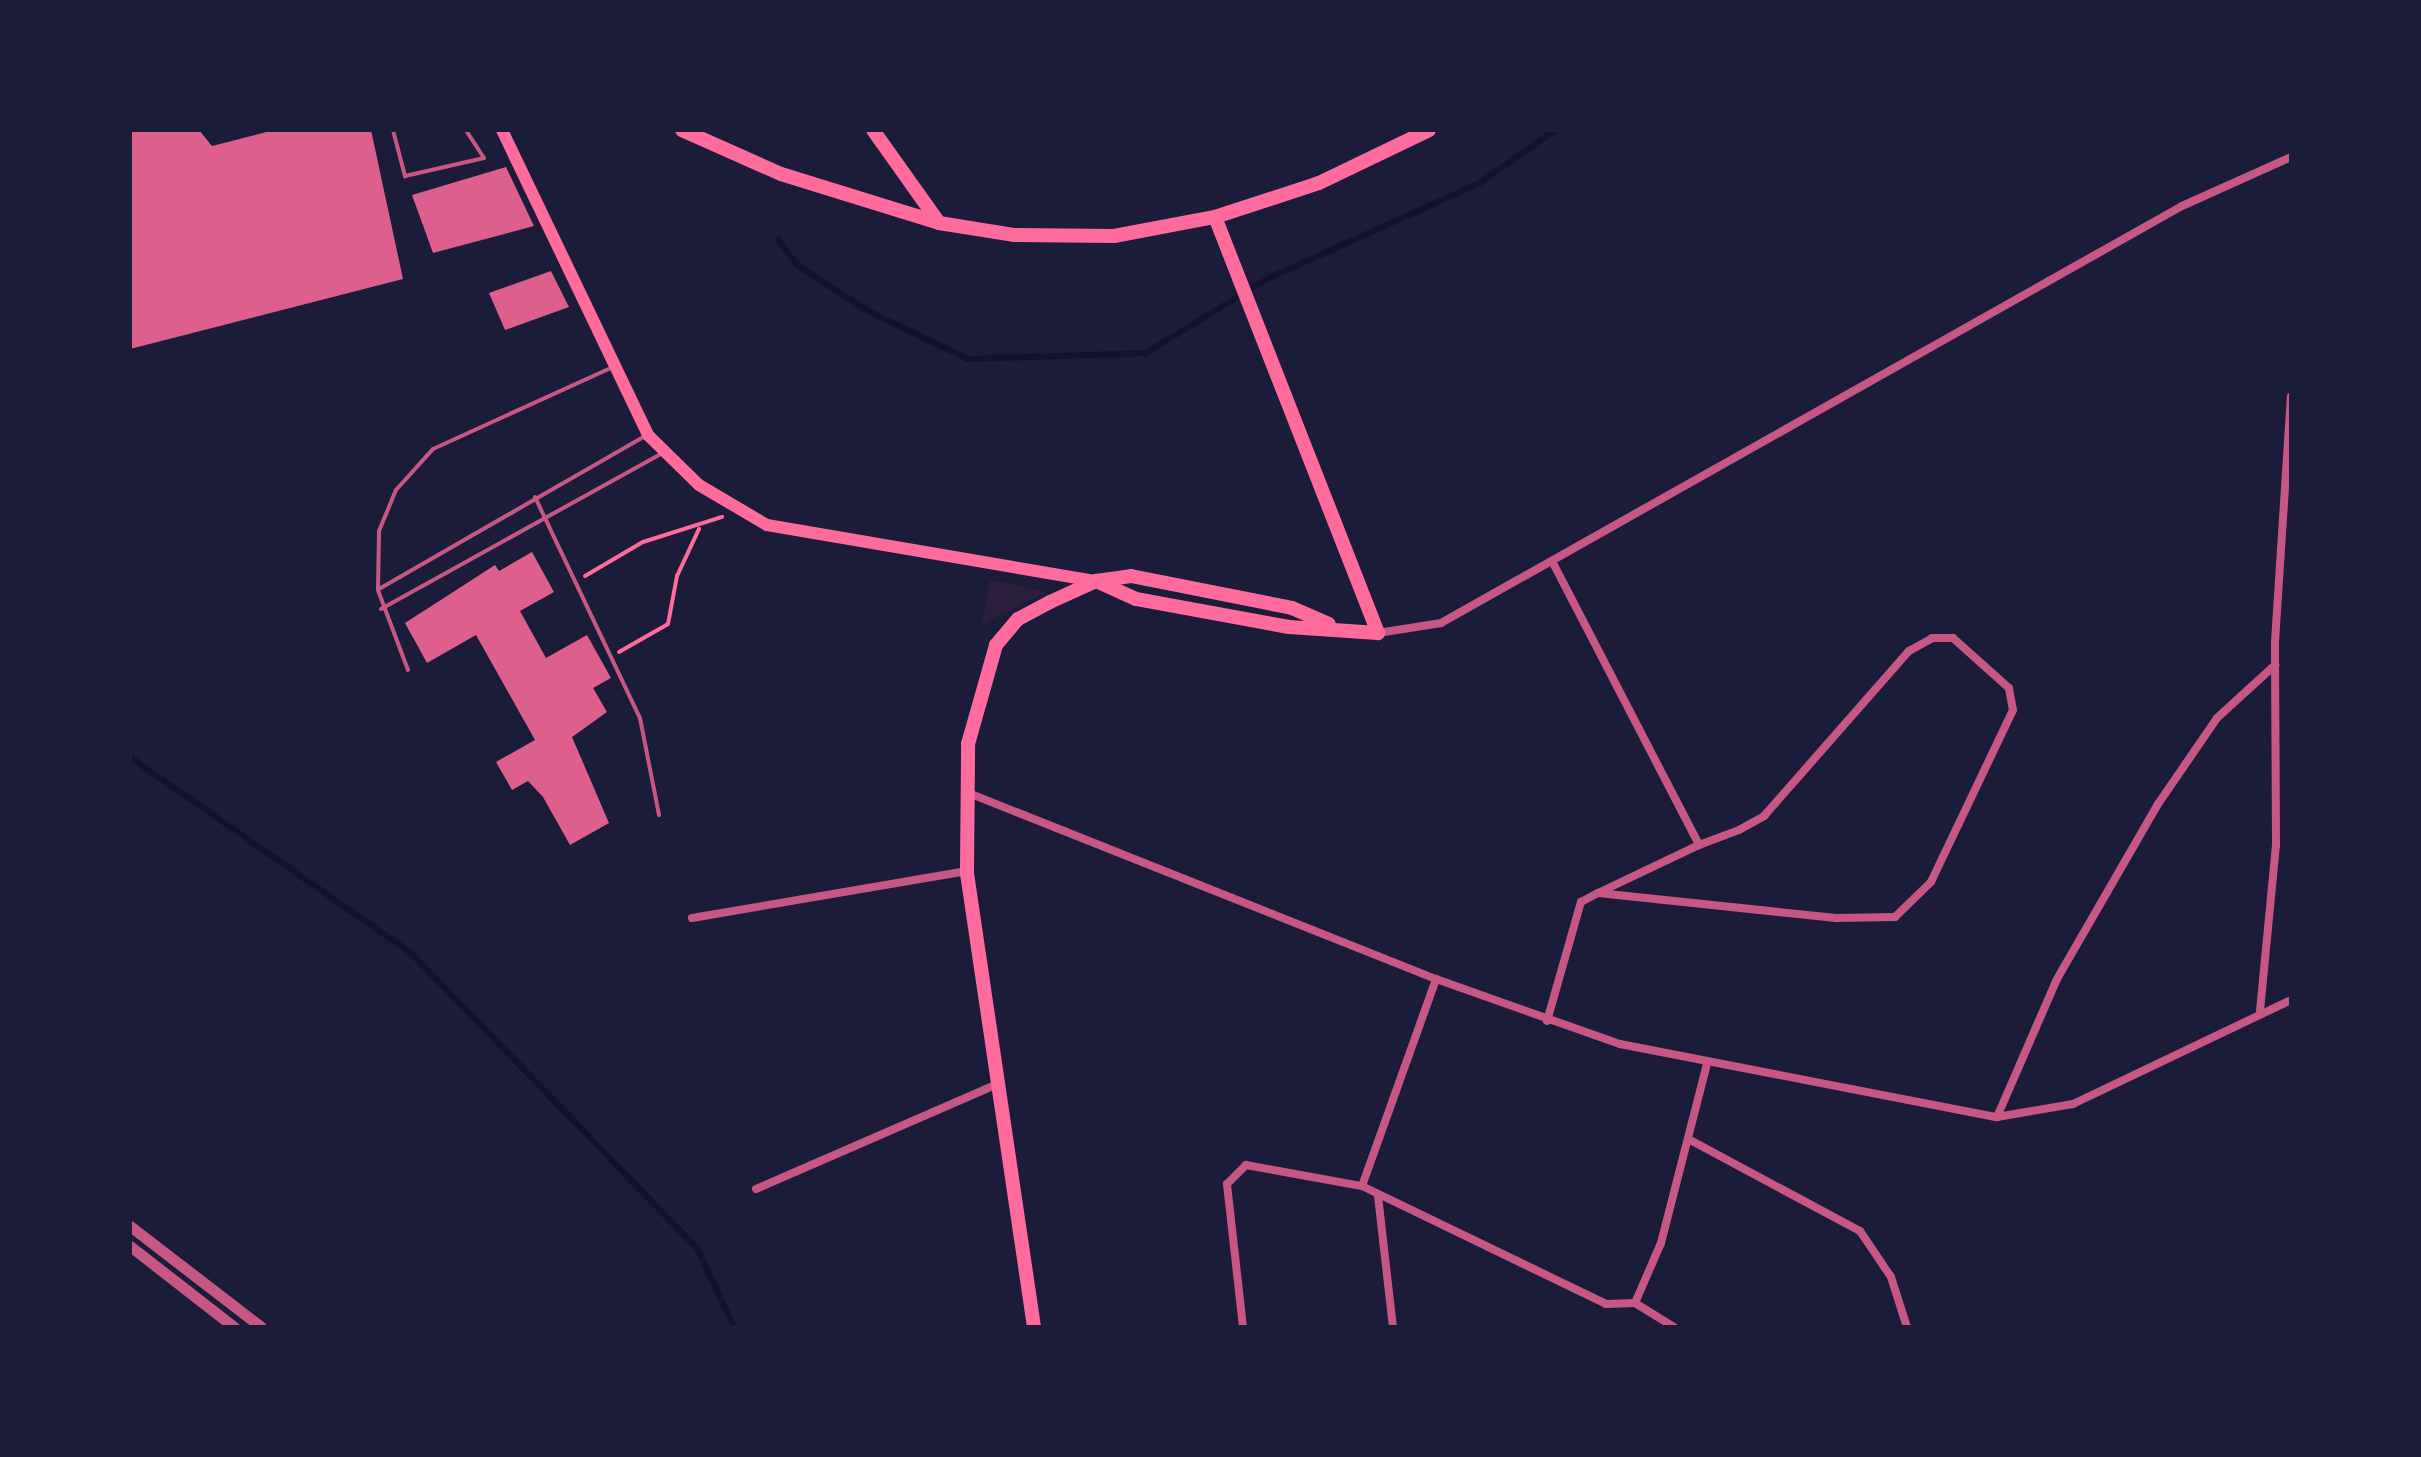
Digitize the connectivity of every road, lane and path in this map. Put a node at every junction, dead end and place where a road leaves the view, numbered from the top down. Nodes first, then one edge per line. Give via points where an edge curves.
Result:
1 (393, 130) edge
2 (466, 130) edge
3 (502, 130) edge
4 (682, 130) edge
5 (873, 130) edge
6 (1429, 130) edge
7 (2291, 157) edge
8 (1215, 217) junction
9 (939, 223) junction
10 (613, 367) junction
11 (2291, 397) edge
12 (648, 435) junction
13 (664, 452) junction
14 (535, 497) junction
15 (735, 511) junction
16 (543, 516) junction
17 (699, 529) junction
18 (1552, 561) junction
19 (1096, 581) junction
20 (574, 583) junction
21 (378, 590) junction
22 (381, 609) junction
23 (1337, 627) junction
24 (1378, 633) junction
25 (615, 655) junction
26 (2275, 665) junction
27 (408, 670) dead end
28 (965, 792) junction
29 (659, 815) dead end
30 (1699, 845) junction
31 (967, 871) junction
32 (1598, 893) junction
33 (692, 918) dead end
34 (1436, 979) junction
35 (2291, 1000) edge
36 (2260, 1011) junction
37 (1547, 1021) junction
38 (1707, 1064) junction
39 (998, 1084) junction
40 (1997, 1117) junction
41 (1692, 1141) junction
42 (1362, 1186) junction
43 (756, 1189) dead end
44 (1378, 1196) junction
45 (130, 1226) edge
46 (130, 1246) edge
47 (1635, 1303) junction
48 (234, 1327) edge
49 (261, 1327) edge
50 (1034, 1327) edge
51 (1243, 1327) edge
52 (1393, 1327) edge
53 (1674, 1327) edge
54 (1907, 1327) edge

1 - 2 lane via 405,176 484,158
3 - 10 main road
4 - 9 main road via 781,174
5 - 9 main road
6 - 8 main road via 1319,183
7 - 18 street via 2182,206
8 - 9 main road via 1114,236 1015,235
8 - 24 main road
10 - 12 main road
10 - 21 lane via 462,434 411,467 379,531
11 - 26 street
12 - 13 main road
12 - 14 lane
13 - 15 main road
13 - 16 lane
14 - 16 lane
14 - 21 lane
15 - 17 path
15 - 19 main road via 767,525
16 - 20 lane
16 - 22 lane
17 - 20 path via 643,542
17 - 25 path via 677,576 668,624
18 - 24 street via 1441,623
18 - 30 street
19 - 23 main road via 1136,599 1289,627
19 - 23 main road via 1146,579 1292,608
19 - 28 main road via 1018,619 996,645 968,744
20 - 25 lane
21 - 22 lane
22 - 27 lane
23 - 24 main road
25 - 29 lane via 640,718
26 - 36 street via 2276,845
26 - 40 street via 2217,718 2158,804 2057,979
28 - 31 main road
28 - 34 street
30 - 32 street
30 - 32 street via 1764,816 1909,651 1932,638 1953,638 2009,688 2013,710 1915,902 1874,920
31 - 33 street
31 - 39 main road
32 - 37 street via 1572,913
34 - 37 street
34 - 42 street
35 - 36 street
36 - 40 street via 2073,1104
37 - 38 street
38 - 40 street
38 - 41 street
39 - 43 street
39 - 50 main road
41 - 47 street
41 - 54 street via 1860,1231 1891,1277
42 - 44 street
42 - 51 street via 1259,1165 1236,1169 1227,1207
44 - 47 street via 1606,1304
44 - 52 street
45 - 49 street
46 - 48 street
47 - 53 street

